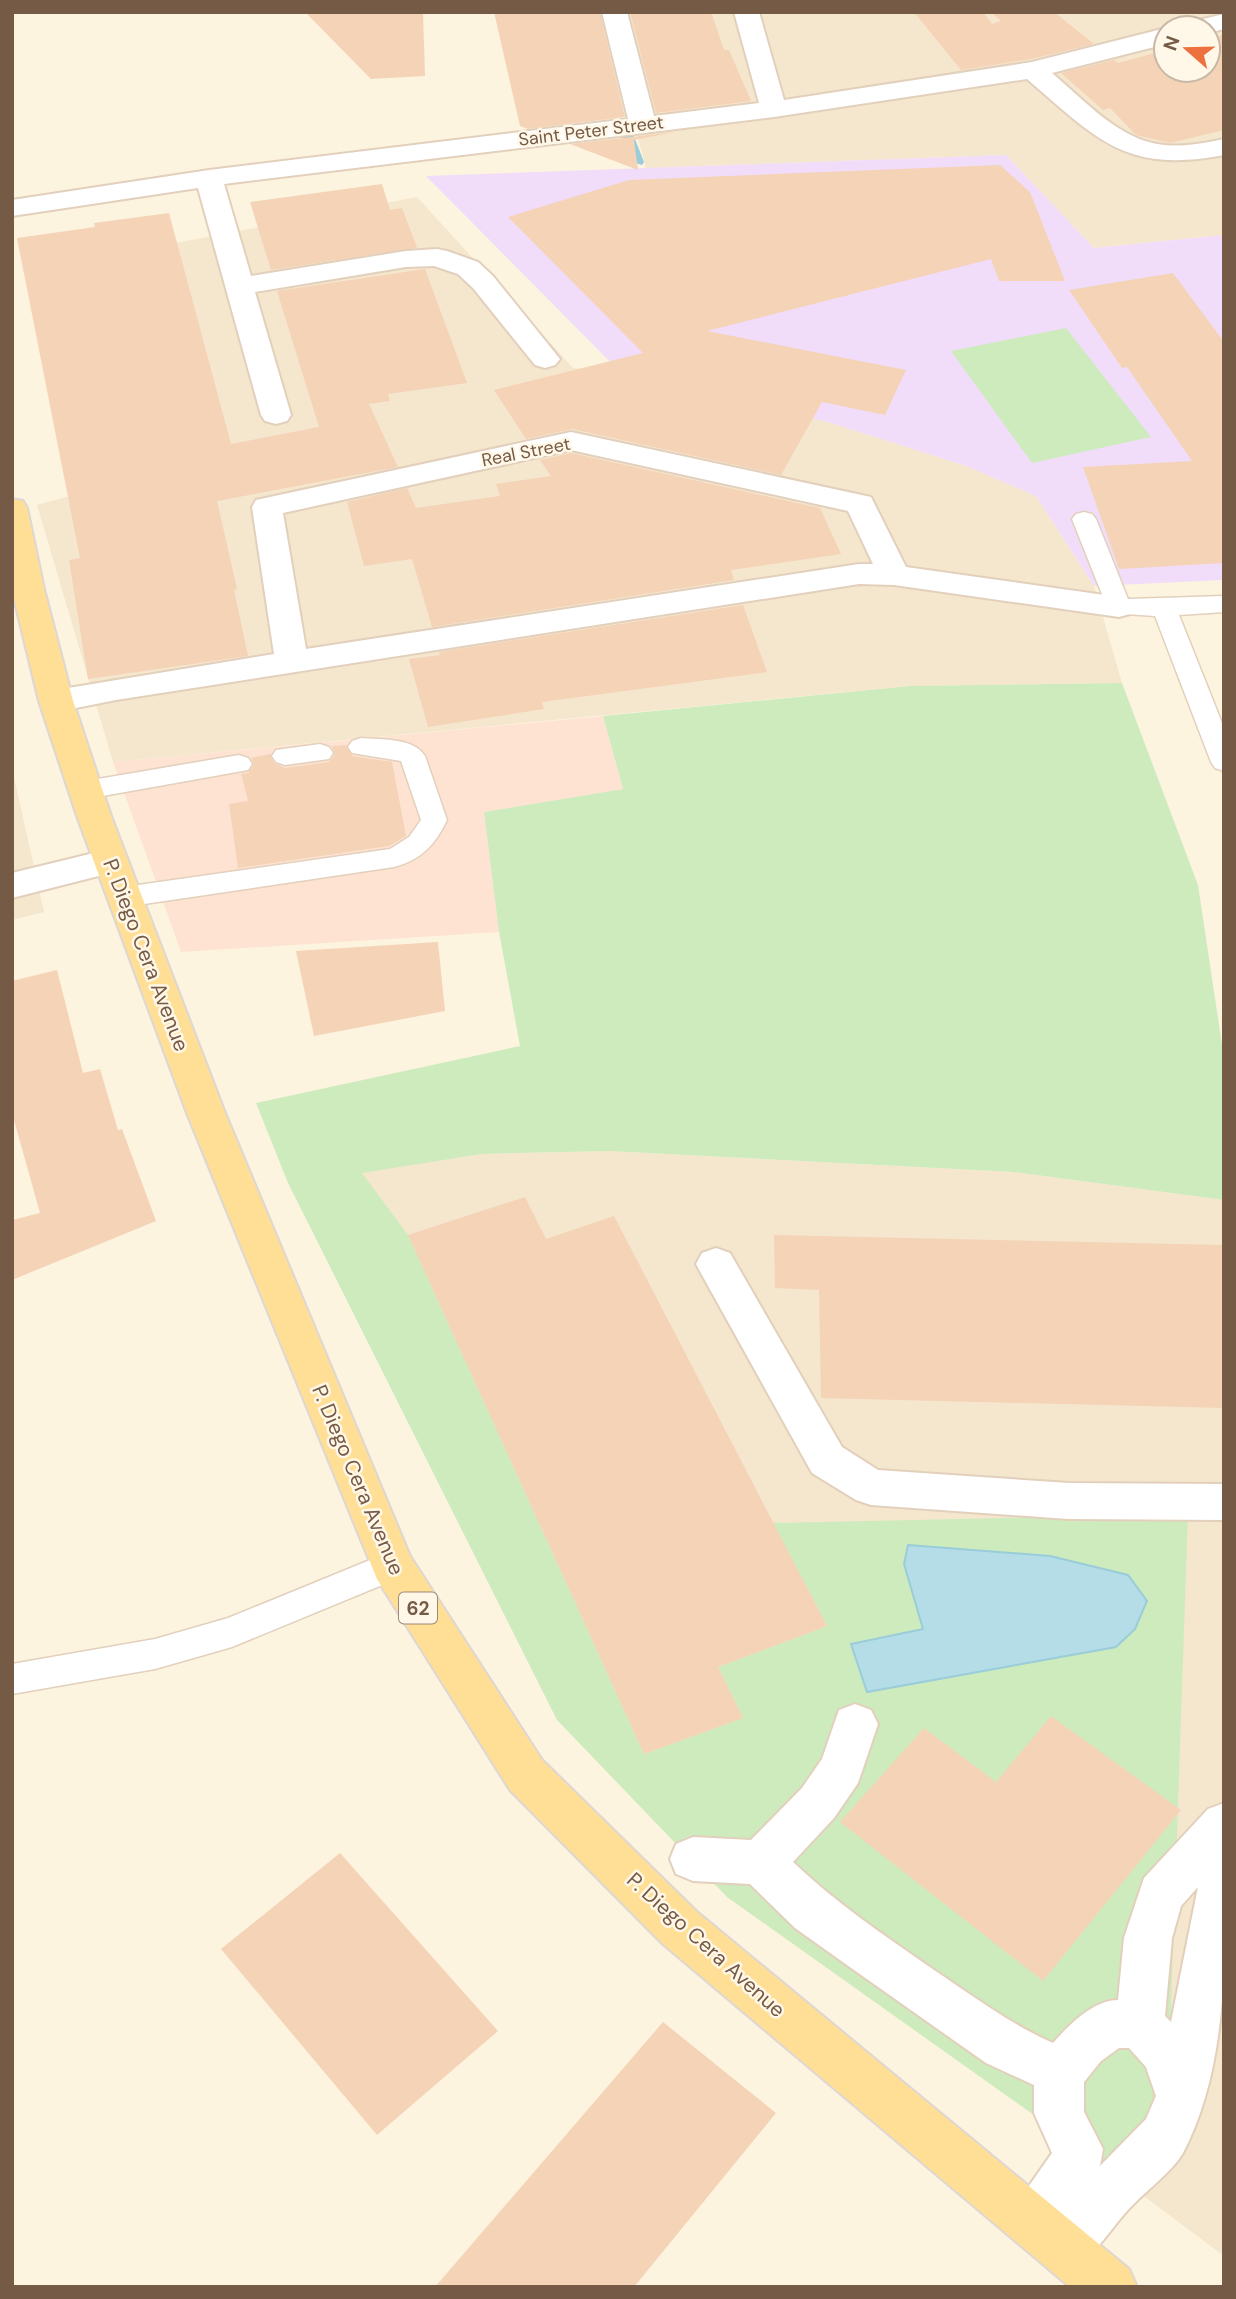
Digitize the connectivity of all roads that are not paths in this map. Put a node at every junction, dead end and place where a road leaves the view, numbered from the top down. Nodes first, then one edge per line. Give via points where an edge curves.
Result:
1 (614, 12) edge
2 (746, 12) edge
3 (1152, 40) edge
4 (1033, 70) junction
5 (774, 109) junction
6 (643, 125) junction
7 (1224, 147) edge
8 (209, 178) junction
9 (12, 208) edge
10 (240, 286) junction
11 (545, 359) dead end
12 (276, 415) dead end
13 (12, 508) edge
14 (1084, 519) dead end
15 (894, 575) junction
16 (20, 590) edge
17 (1224, 604) edge
18 (1119, 607) junction
19 (1164, 608) junction
20 (292, 662) junction
21 (56, 701) junction
22 (361, 747) dead end
23 (320, 753) dead end
24 (285, 756) dead end
25 (1224, 762) edge
26 (239, 764) dead end
27 (86, 790) junction
28 (117, 879) junction
29 (12, 886) edge
30 (716, 1264) dead end
31 (1224, 1502) edge
32 (1224, 1515) edge
33 (392, 1566) junction
34 (12, 1679) edge
35 (855, 1724) dead end
36 (1224, 1824) edge
37 (693, 1859) dead end
38 (761, 1863) junction
39 (1224, 1874) edge
40 (1140, 2025) junction
41 (1061, 2072) junction
42 (1181, 2096) junction
43 (1084, 2190) junction
44 (1049, 2234) junction
45 (1111, 2287) edge

1 - 6 street
2 - 5 street
3 - 4 street, Saint Peter Street
4 - 5 street, Saint Peter Street
4 - 7 street via 1129,146 1175,155
5 - 6 street, Saint Peter Street
6 - 8 street, Saint Peter Street
8 - 9 street, Saint Peter Street
8 - 10 street
10 - 11 street via 406,258 438,257 468,268
10 - 12 street
13 - 16 main road, P. Diego Cera Avenue / 62
14 - 18 lane
15 - 18 street
15 - 20 street via 845,576
15 - 20 street, Real Street via 860,504 571,440 267,507
16 - 21 main road, P. Diego Cera Avenue / 62
17 - 19 lane
18 - 19 lane
19 - 25 lane
20 - 21 street
21 - 27 main road, P. Diego Cera Avenue / 62
22 - 28 lane via 412,756 434,820 425,840 411,852 394,858
23 - 24 lane
26 - 27 lane
27 - 28 main road, P. Diego Cera Avenue / 62
28 - 29 street
28 - 33 main road, P. Diego Cera Avenue / 62 via 226,1162
30 - 31 street via 827,1460 871,1488 1069,1501
31 - 32 street
33 - 34 lane via 219,1635 155,1654
33 - 44 main road, P. Diego Cera Avenue / 62 via 526,1775 680,1928
35 - 38 street via 842,1768 818,1803
36 - 40 street via 1161,1894 1148,1938
37 - 38 street
38 - 41 street via 812,1912 1003,2046
39 - 42 street
40 - 41 street via 1112,2024 1084,2044
40 - 42 street via 1166,2052
41 - 43 street via 1059,2119 1078,2149 1074,2168
42 - 43 street via 1164,2137
43 - 44 street
44 - 45 main road, P. Diego Cera Avenue / 62

